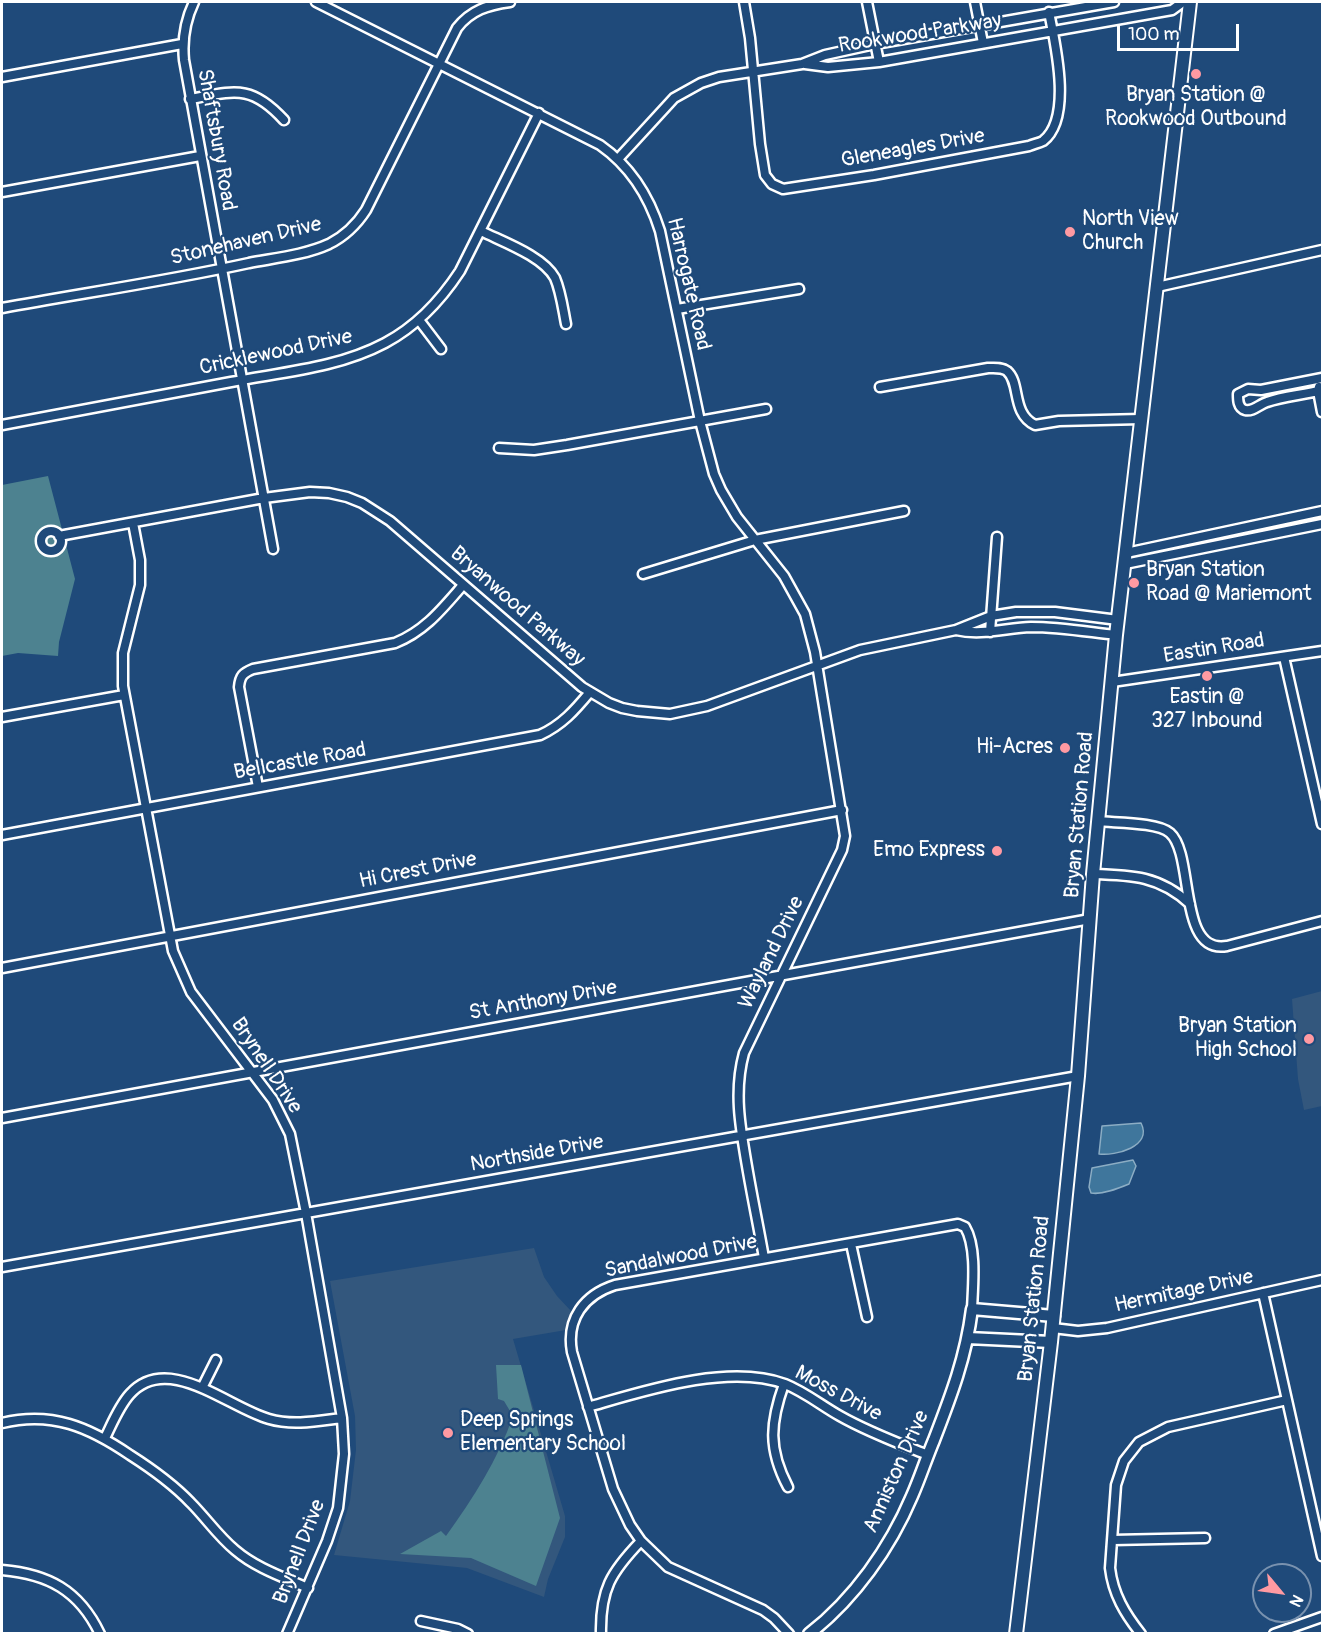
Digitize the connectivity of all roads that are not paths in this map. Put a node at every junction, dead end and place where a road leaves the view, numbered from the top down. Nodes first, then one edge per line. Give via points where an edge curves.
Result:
1 (194, 2) edge
2 (316, 2) edge
3 (510, 2) edge
4 (744, 2) edge
5 (867, 2) edge
6 (975, 2) edge
7 (1114, 2) edge
8 (1183, 2) edge
9 (1190, 2) edge
10 (330, 4) edge
11 (1089, 4) edge
12 (1049, 12) junction
13 (1093, 23) junction
14 (980, 26) junction
15 (1052, 31) junction
16 (983, 43) junction
17 (182, 44) junction
18 (875, 44) junction
19 (879, 62) junction
20 (439, 63) junction
21 (802, 64) junction
22 (753, 71) junction
23 (2, 77) edge
24 (190, 99) junction
25 (539, 113) junction
26 (284, 120) dead end
27 (200, 156) junction
28 (618, 159) junction
29 (2, 192) edge
30 (481, 231) junction
31 (1323, 250) edge
32 (221, 270) junction
33 (1157, 287) junction
34 (799, 289) dead end
35 (2, 308) edge
36 (677, 309) junction
37 (419, 320) junction
38 (566, 324) dead end
39 (441, 349) dead end
40 (1322, 378) edge
41 (242, 380) junction
42 (880, 387) dead end
43 (1320, 391) edge
44 (766, 409) dead end
45 (1323, 412) edge
46 (1141, 419) junction
47 (700, 421) junction
48 (2, 425) edge
49 (499, 448) dead end
50 (264, 498) junction
51 (1323, 511) edge
52 (904, 512) dead end
53 (133, 523) junction
54 (1323, 524) edge
55 (59, 536) dead end
56 (997, 537) dead end
57 (755, 540) junction
58 (273, 549) dead end
59 (1125, 559) junction
60 (643, 574) dead end
61 (463, 585) junction
62 (991, 616) junction
63 (1118, 620) junction
64 (956, 630) junction
65 (990, 632) junction
66 (1116, 635) junction
67 (1323, 651) edge
68 (1284, 657) junction
69 (817, 665) junction
70 (1112, 682) junction
71 (590, 692) junction
72 (124, 695) junction
73 (2, 717) edge
74 (258, 788) junction
75 (146, 809) junction
76 (842, 810) junction
77 (1098, 821) junction
78 (1323, 824) edge
79 (2, 836) edge
80 (1093, 874) junction
81 (1190, 904) junction
82 (1090, 919) junction
83 (1323, 921) edge
84 (170, 936) junction
85 (2, 968) edge
86 (781, 976) junction
87 (251, 1072) junction
88 (1078, 1076) junction
89 (2, 1118) edge
90 (742, 1137) junction
91 (306, 1213) junction
92 (965, 1227) joint
93 (851, 1244) junction
94 (764, 1258) junction
95 (2, 1267) edge
96 (1323, 1280) edge
97 (1263, 1293) junction
98 (972, 1309) junction
99 (867, 1317) dead end
100 (1053, 1322) junction
101 (968, 1338) junction
102 (1051, 1342) junction
103 (216, 1360) dead end
104 (784, 1384) junction
105 (202, 1388) junction
106 (1287, 1400) junction
107 (588, 1407) junction
108 (342, 1418) junction
109 (2, 1423) edge
110 (105, 1438) junction
111 (928, 1455) junction
112 (788, 1487) dead end
113 (1205, 1538) dead end
114 (1113, 1540) junction
115 (641, 1541) junction
116 (1323, 1556) edge
117 (2, 1570) edge
118 (308, 1588) junction
119 (1323, 1617) edge
120 (421, 1621) dead end
121 (99, 1634) edge
122 (287, 1634) edge
123 (468, 1634) edge
124 (601, 1634) edge
125 (789, 1634) edge
126 (809, 1634) edge
127 (1016, 1634) edge
128 (1141, 1634) edge
129 (1274, 1634) edge

1 - 17 street, Shaftsbury Road
2 - 10 street, Harrogate Road
3 - 20 street, Stonehaven Drive via 486,6 464,19
4 - 22 street
5 - 18 street
6 - 14 street
7 - 11 street, Rookwood Parkway
8 - 13 street, Rookwood Parkway via 1172,10
9 - 33 main road, Bryan Station Road
10 - 20 street, Harrogate Road
11 - 12 street, Rookwood Parkway
11 - 13 street
12 - 14 street, Rookwood Parkway
12 - 15 street, Gleneagles Drive
13 - 15 street, Rookwood Parkway
14 - 16 street
14 - 18 street, Rookwood Parkway
15 - 16 street, Rookwood Parkway
15 - 22 street, Gleneagles Drive via 1059,102 1053,126 1043,140 1018,148 783,189 768,179 760,144
16 - 19 street, Rookwood Parkway
17 - 23 street
17 - 24 street, Shaftsbury Road
18 - 19 street
18 - 21 street, Rookwood Parkway
19 - 21 street, Rookwood Parkway via 828,67
20 - 25 street, Harrogate Road
20 - 32 street, Stonehaven Drive via 366,210 352,228 329,244 311,250
21 - 22 street, Rookwood Parkway
22 - 28 street, Rookwood Parkway via 718,77 674,98
24 - 26 street via 237,92 250,94 271,105
24 - 27 street, Shaftsbury Road
25 - 28 street, Harrogate Road via 600,145
25 - 30 street, Cricklewood Drive
27 - 29 street
27 - 32 street, Shaftsbury Road
28 - 36 street, Harrogate Road via 642,188 655,216
30 - 37 street, Cricklewood Drive via 448,290
30 - 38 street via 550,270
31 - 33 street
32 - 35 street, Stonehaven Drive
32 - 41 street, Shaftsbury Road
33 - 46 main road, Bryan Station Road
34 - 36 street
36 - 47 street, Harrogate Road
37 - 39 street
37 - 41 street, Cricklewood Drive via 387,342 352,357
40 - 43 street
40 - 43 street via 1248,389 1238,394 1238,401 1245,410 1252,410 1265,402
41 - 48 street, Cricklewood Drive
41 - 50 street, Shaftsbury Road
42 - 46 street via 1002,368 1012,378 1022,413 1035,425
43 - 45 street
44 - 47 street
46 - 59 main road, Bryan Station Road
47 - 49 street via 558,447
47 - 57 street, Harrogate Road via 721,490
50 - 53 street, Bryanwood Parkway
50 - 58 street, Shaftsbury Road
50 - 61 street, Bryanwood Parkway via 310,492 362,503 390,521
51 - 59 street
52 - 57 street
53 - 55 street, Bryanwood Parkway
53 - 72 street, Brynell Drive via 141,573 123,653
54 - 59 street
56 - 62 street
57 - 60 street
57 - 69 street, Harrogate Road via 801,603
59 - 63 main road, Bryan Station Road
61 - 71 street, Bryanwood Parkway
61 - 74 street via 429,624 403,640 243,674 239,687
62 - 63 street, Bryanwood Parkway via 1055,612
62 - 64 street, Bryanwood Parkway
62 - 65 street
63 - 66 main road, Bryan Station Road
64 - 65 street, Bryanwood Parkway
64 - 69 street, Bryanwood Parkway via 860,650
65 - 66 street, Bryanwood Parkway via 1054,628
66 - 70 main road, Bryan Station Road
67 - 68 street, Eastin Road
68 - 70 street, Eastin Road
68 - 78 street
69 - 71 street, Bryanwood Parkway via 707,706 670,714 622,708
69 - 76 street, Wayland Drive
70 - 77 main road, Bryan Station Road
71 - 74 street, Bellcastle Road via 568,717 540,735
72 - 73 street
72 - 75 street, Brynell Drive
74 - 75 street, Bellcastle Road
75 - 79 street, Bellcastle Road
75 - 84 street, Brynell Drive
76 - 84 street, Hi Crest Drive
76 - 86 street, Wayland Drive via 842,850
77 - 80 main road, Bryan Station Road
77 - 81 street via 1156,827 1170,833 1178,844
80 - 81 street via 1148,879
80 - 82 main road, Bryan Station Road
81 - 83 street via 1199,934 1209,944 1221,947
82 - 86 street, St Anthony Drive
82 - 88 main road, Bryan Station Road
84 - 85 street, Hi Crest Drive
84 - 87 street, Brynell Drive via 178,966 191,992
86 - 87 street, St Anthony Drive
86 - 90 street, Wayland Drive via 744,1053 738,1103
87 - 89 street, St Anthony Drive
87 - 91 street, Brynell Drive via 273,1100 290,1134
88 - 90 street, Northside Drive
88 - 100 main road, Bryan Station Road
90 - 91 street, Northside Drive
90 - 94 street, Wayland Drive
91 - 95 street, Northside Drive
91 - 108 street, Brynell Drive
92 - 93 street, Sandalwood Drive via 958,1224
92 - 98 street, Anniston Drive via 973,1274
93 - 94 street, Sandalwood Drive
93 - 99 street
94 - 107 street, Sandalwood Drive via 615,1285 595,1293 578,1310 570,1342
96 - 97 street, Hermitage Drive
97 - 100 street, Hermitage Drive via 1107,1328 1078,1331
97 - 106 street
98 - 100 street
98 - 101 street, Anniston Drive
100 - 102 main road, Bryan Station Road
101 - 102 street
101 - 111 street, Anniston Drive via 956,1383
102 - 127 main road, Bryan Station Road
103 - 105 street
104 - 107 street, Moss Drive via 742,1378 695,1380
104 - 111 street, Moss Drive via 864,1429
104 - 112 street via 772,1440
105 - 108 street via 278,1421 300,1423
105 - 110 street via 167,1379 138,1387 129,1395
106 - 114 street via 1168,1427 1139,1442 1121,1468 1116,1485
106 - 116 street
107 - 115 street, Sandalwood Drive via 618,1503
108 - 118 street, Brynell Drive via 344,1463 338,1508
109 - 110 street via 47,1419
110 - 118 street via 171,1485 235,1551
111 - 126 street, Anniston Drive via 902,1517 880,1556
113 - 114 street
114 - 128 street via 1110,1568 1115,1592
115 - 124 street via 607,1584 601,1607
115 - 125 street, Sandalwood Drive via 668,1567 763,1610
117 - 121 street via 38,1576 67,1591 88,1613
118 - 122 street, Brynell Drive
119 - 129 street
120 - 123 street

